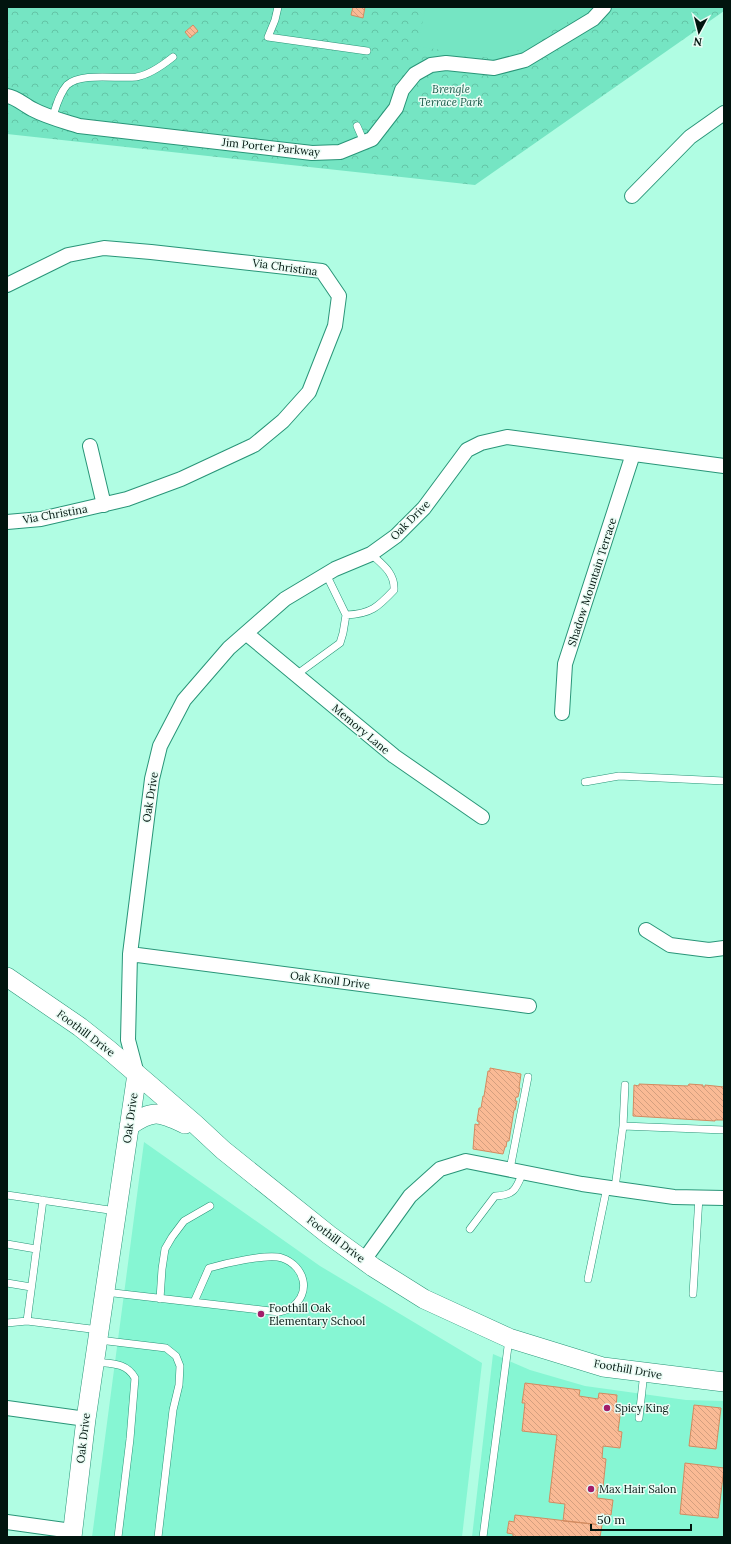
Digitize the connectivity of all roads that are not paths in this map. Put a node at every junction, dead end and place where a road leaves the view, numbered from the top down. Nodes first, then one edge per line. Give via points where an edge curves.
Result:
1 (278, 7) edge
2 (604, 7) edge
3 (367, 51) dead end
4 (173, 57) dead end
5 (7, 96) edge
6 (724, 113) edge
7 (52, 119) junction
8 (358, 126) dead end
9 (364, 142) junction
10 (632, 196) dead end
11 (7, 285) edge
12 (90, 446) dead end
13 (633, 454) junction
14 (724, 466) edge
15 (104, 505) junction
16 (7, 522) edge
17 (371, 554) junction
18 (326, 574) junction
19 (346, 615) junction
20 (247, 634) junction
21 (296, 675) junction
22 (562, 713) dead end
23 (724, 781) edge
24 (585, 782) dead end
25 (482, 817) dead end
26 (646, 930) dead end
27 (724, 948) edge
28 (130, 954) junction
29 (7, 977) edge
30 (529, 1006) dead end
31 (136, 1074) junction
32 (528, 1077) dead end
33 (625, 1085) dead end
34 (129, 1126) junction
35 (623, 1126) junction
36 (724, 1130) edge
37 (203, 1132) junction
38 (517, 1171) junction
39 (611, 1188) junction
40 (7, 1195) edge
41 (699, 1197) junction
42 (724, 1198) edge
43 (43, 1200) junction
44 (210, 1206) dead end
45 (116, 1211) junction
46 (470, 1229) dead end
47 (7, 1244) edge
48 (36, 1248) junction
49 (364, 1260) junction
50 (588, 1279) dead end
51 (7, 1284) edge
52 (31, 1287) junction
53 (104, 1292) junction
54 (693, 1294) dead end
55 (160, 1299) junction
56 (194, 1302) junction
57 (27, 1321) junction
58 (7, 1323) edge
59 (98, 1335) junction
60 (509, 1338) junction
61 (94, 1362) junction
62 (644, 1372) junction
63 (724, 1382) edge
64 (7, 1408) edge
65 (639, 1418) dead end
66 (86, 1419) junction
67 (7, 1522) edge
68 (72, 1534) edge
69 (118, 1537) edge
70 (158, 1537) edge
71 (483, 1537) edge

1 - 3 lane via 268,36
2 - 9 street, Jim Porter Parkway via 593,19 525,60 494,68 446,63 431,65 415,74 402,90 396,108 372,139
4 - 7 lane via 162,67 137,77 79,79 68,84 62,92
5 - 7 street, Jim Porter Parkway
6 - 10 street via 690,137
7 - 9 street, Jim Porter Parkway via 79,126 312,153 340,152
8 - 9 lane
11 - 15 street, Via Christina via 68,255 104,248 322,271 338,296 335,326 309,392 283,421 254,445 220,462 174,482
12 - 15 street, Via Christina
13 - 14 street, Oak Drive
13 - 17 street, Oak Drive via 507,437 481,443 467,450 424,508 396,536
13 - 22 street, Shadow Mountain Terrace via 566,664
15 - 16 street, Via Christina via 41,519
17 - 18 street, Oak Drive
17 - 19 lane via 390,572 395,582 394,590 377,608 356,615
18 - 19 lane
18 - 20 street, Oak Drive via 286,599
19 - 21 lane via 340,643
20 - 21 street, Memory Lane
20 - 28 street, Oak Drive via 229,648 184,700 160,746 152,779
21 - 25 street, Memory Lane via 394,756
23 - 24 lane via 619,776
26 - 27 street via 670,945 709,950
28 - 30 street, Oak Knoll Drive
28 - 31 street, Oak Drive via 128,1040
29 - 31 street, Foothill Drive via 80,1027
31 - 34 street, Oak Drive
31 - 37 street, Foothill Drive
32 - 38 lane
33 - 35 lane
34 - 37 street via 143,1116 164,1114
34 - 45 street, Oak Drive
35 - 36 lane
35 - 39 lane
37 - 49 street, Foothill Drive via 329,1235
38 - 39 street
38 - 46 lane via 516,1189 507,1195 495,1196
38 - 49 street via 466,1160 440,1169 410,1196
39 - 41 street via 674,1197
39 - 50 lane
40 - 43 lane
41 - 42 street
41 - 54 lane
43 - 45 lane
43 - 48 lane
44 - 55 lane via 184,1221 165,1249
45 - 53 street, Oak Drive
47 - 48 lane
48 - 52 lane
49 - 60 street, Foothill Drive via 424,1299
51 - 52 lane
52 - 57 lane
53 - 55 lane
53 - 59 street, Oak Drive
55 - 56 lane
56 - 56 lane via 279,1312 290,1309 299,1300 304,1289 304,1278 296,1266 281,1257 260,1257 225,1263 209,1268
57 - 58 lane
57 - 59 lane
59 - 61 street, Oak Drive
59 - 70 lane via 166,1348 176,1356 180,1366
60 - 62 street, Foothill Drive via 603,1367
60 - 71 lane
61 - 66 street, Oak Drive
61 - 69 lane via 124,1366 135,1378
62 - 63 street, Foothill Drive
62 - 65 lane
64 - 66 street
66 - 68 street, Oak Drive
67 - 68 street

